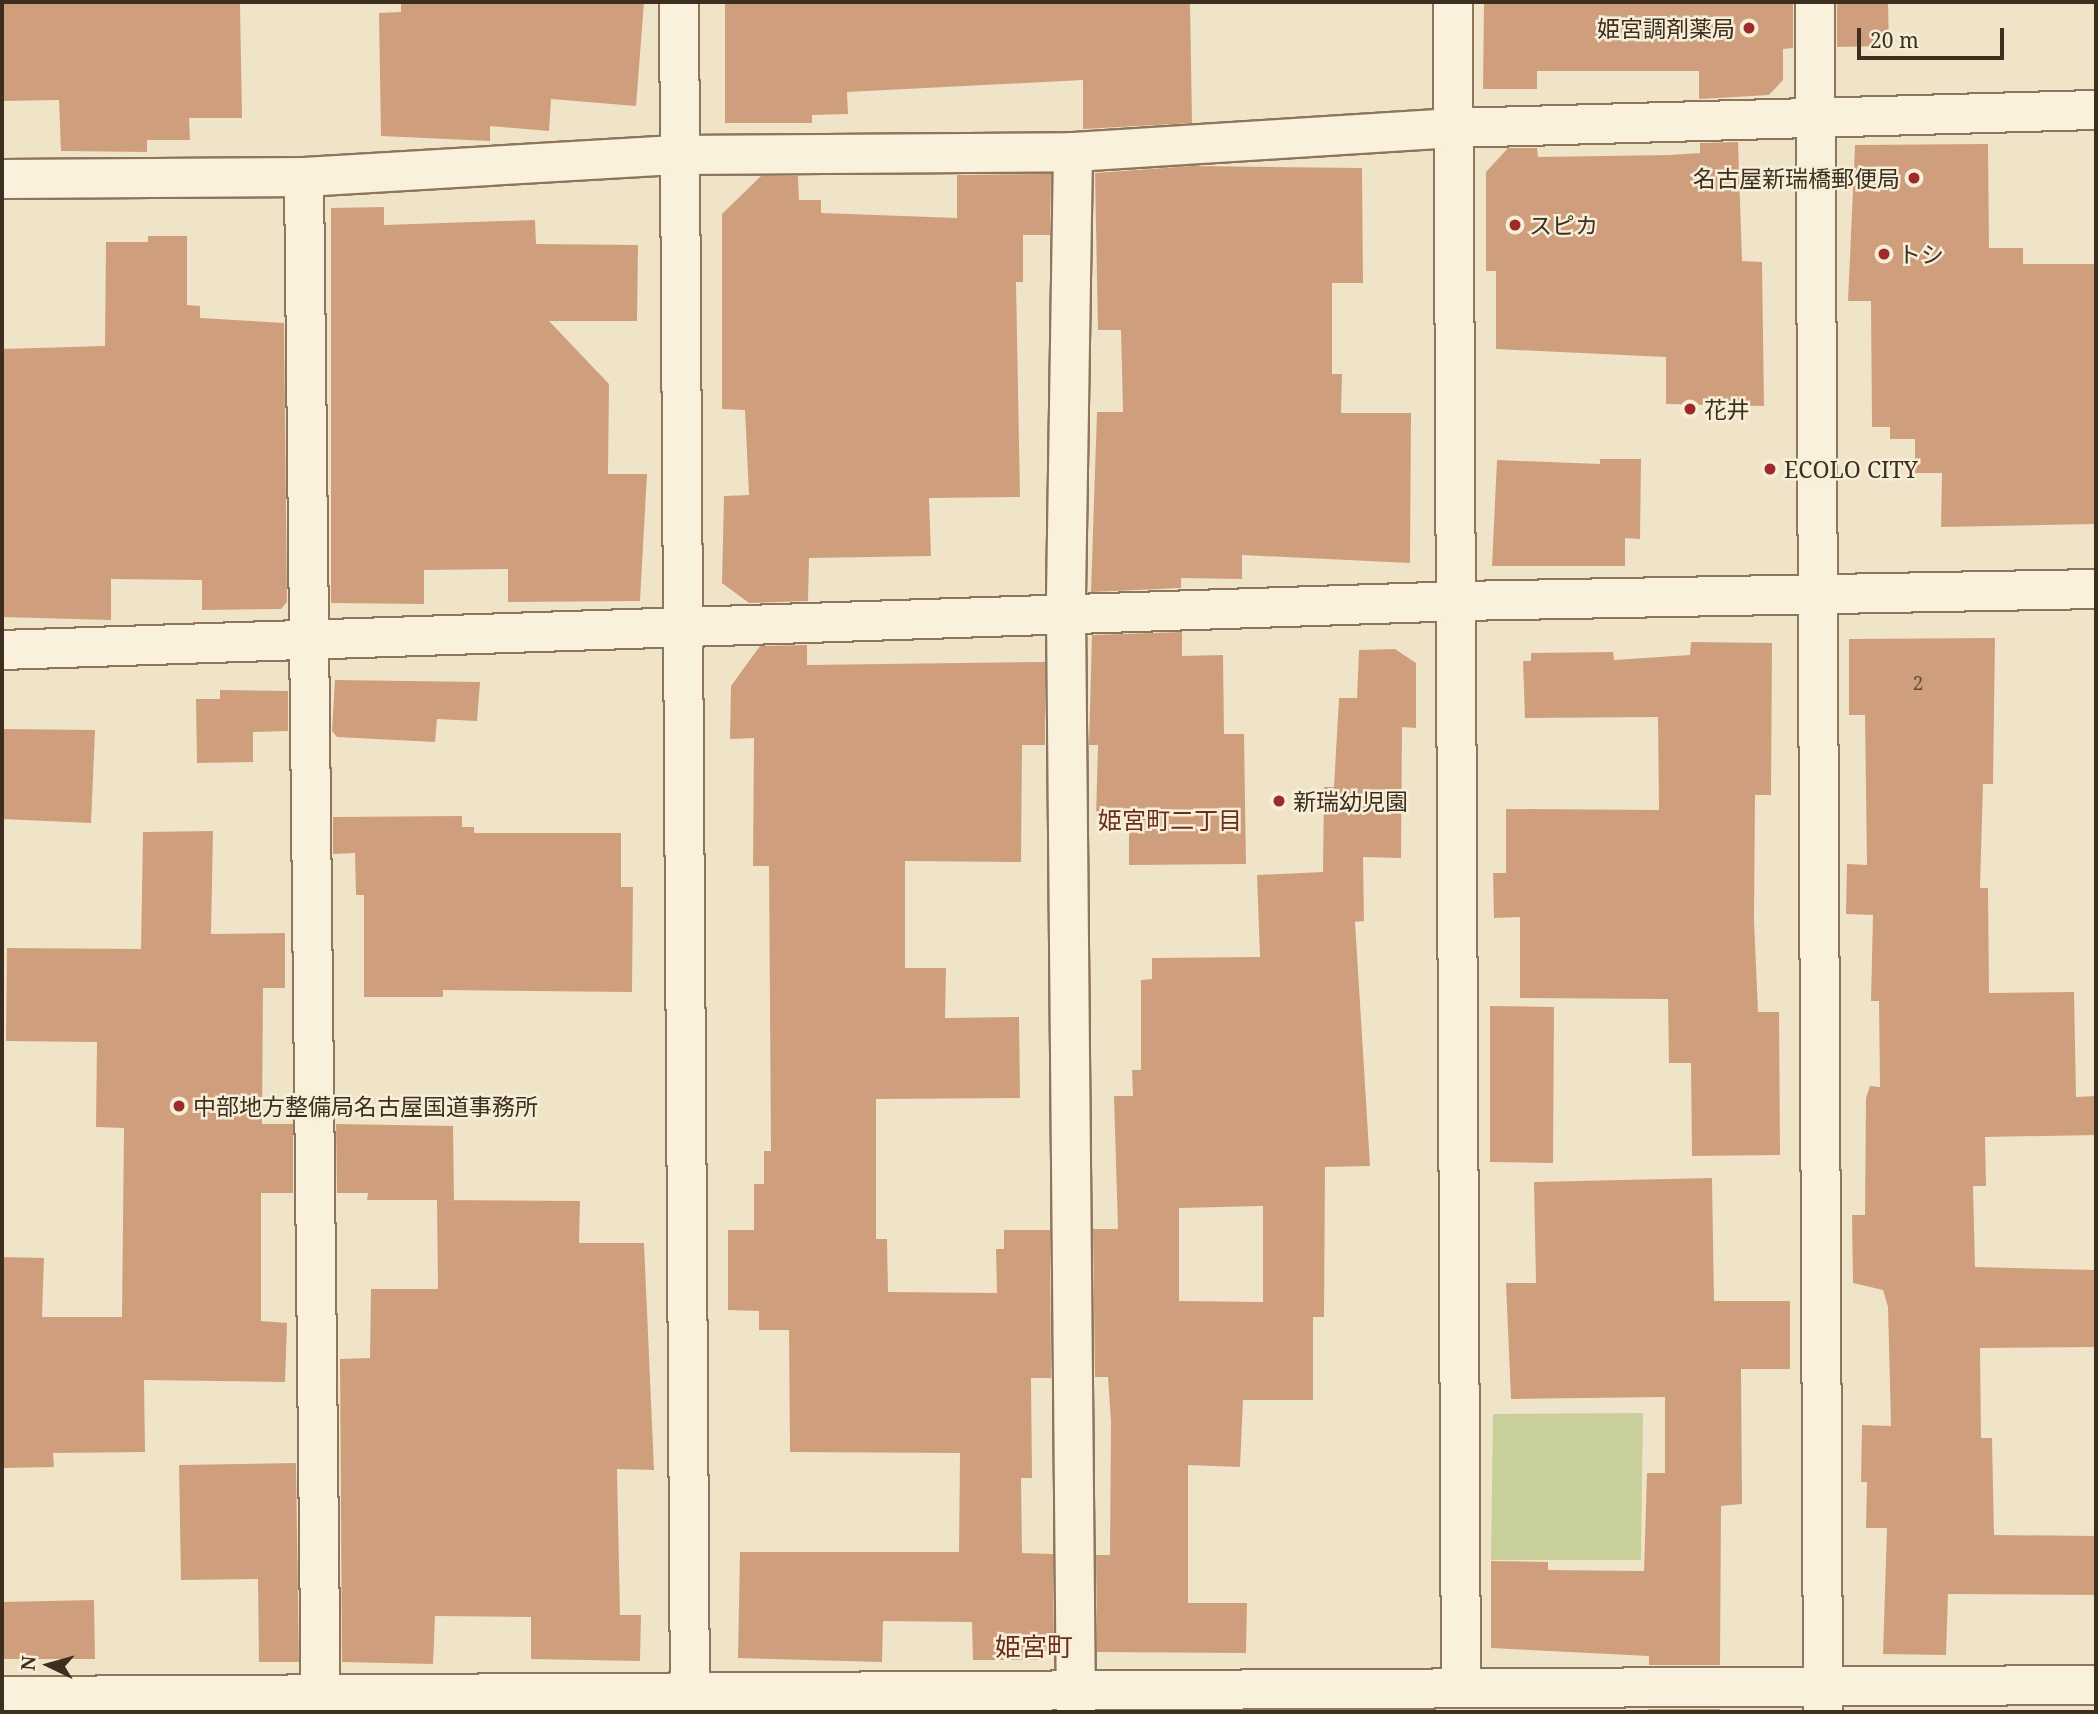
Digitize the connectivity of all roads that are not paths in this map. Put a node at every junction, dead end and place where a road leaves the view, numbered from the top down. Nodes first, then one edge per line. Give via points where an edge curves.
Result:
1 (679, 2) edge
2 (1453, 2) edge
3 (1815, 2) edge
4 (2096, 110) edge
5 (1816, 117) junction
6 (1454, 128) junction
7 (1073, 152) junction
8 (680, 155) junction
9 (304, 177) junction
10 (2, 179) edge
11 (2096, 589) edge
12 (1815, 593) junction
13 (1460, 601) junction
14 (1066, 612) junction
15 (683, 628) junction
16 (308, 640) junction
17 (2, 650) edge
18 (2096, 1685) edge
19 (1461, 1686) junction
20 (2, 1696) edge
21 (690, 1700) edge
22 (1823, 1700) edge
23 (1076, 1702) edge
24 (321, 1704) edge

1 - 8 street
2 - 6 street
3 - 5 street
4 - 5 street
5 - 6 street
5 - 12 street
6 - 7 street
6 - 13 street
7 - 8 street
7 - 14 street
8 - 9 street
8 - 15 street
9 - 10 street
9 - 16 street
11 - 12 street
12 - 13 street
12 - 22 street
13 - 14 street
13 - 19 street
14 - 15 street
14 - 23 street
15 - 16 street
15 - 21 street
16 - 17 street
16 - 24 street
18 - 22 street
19 - 22 street
19 - 23 street
20 - 24 street
21 - 23 street
21 - 24 street

